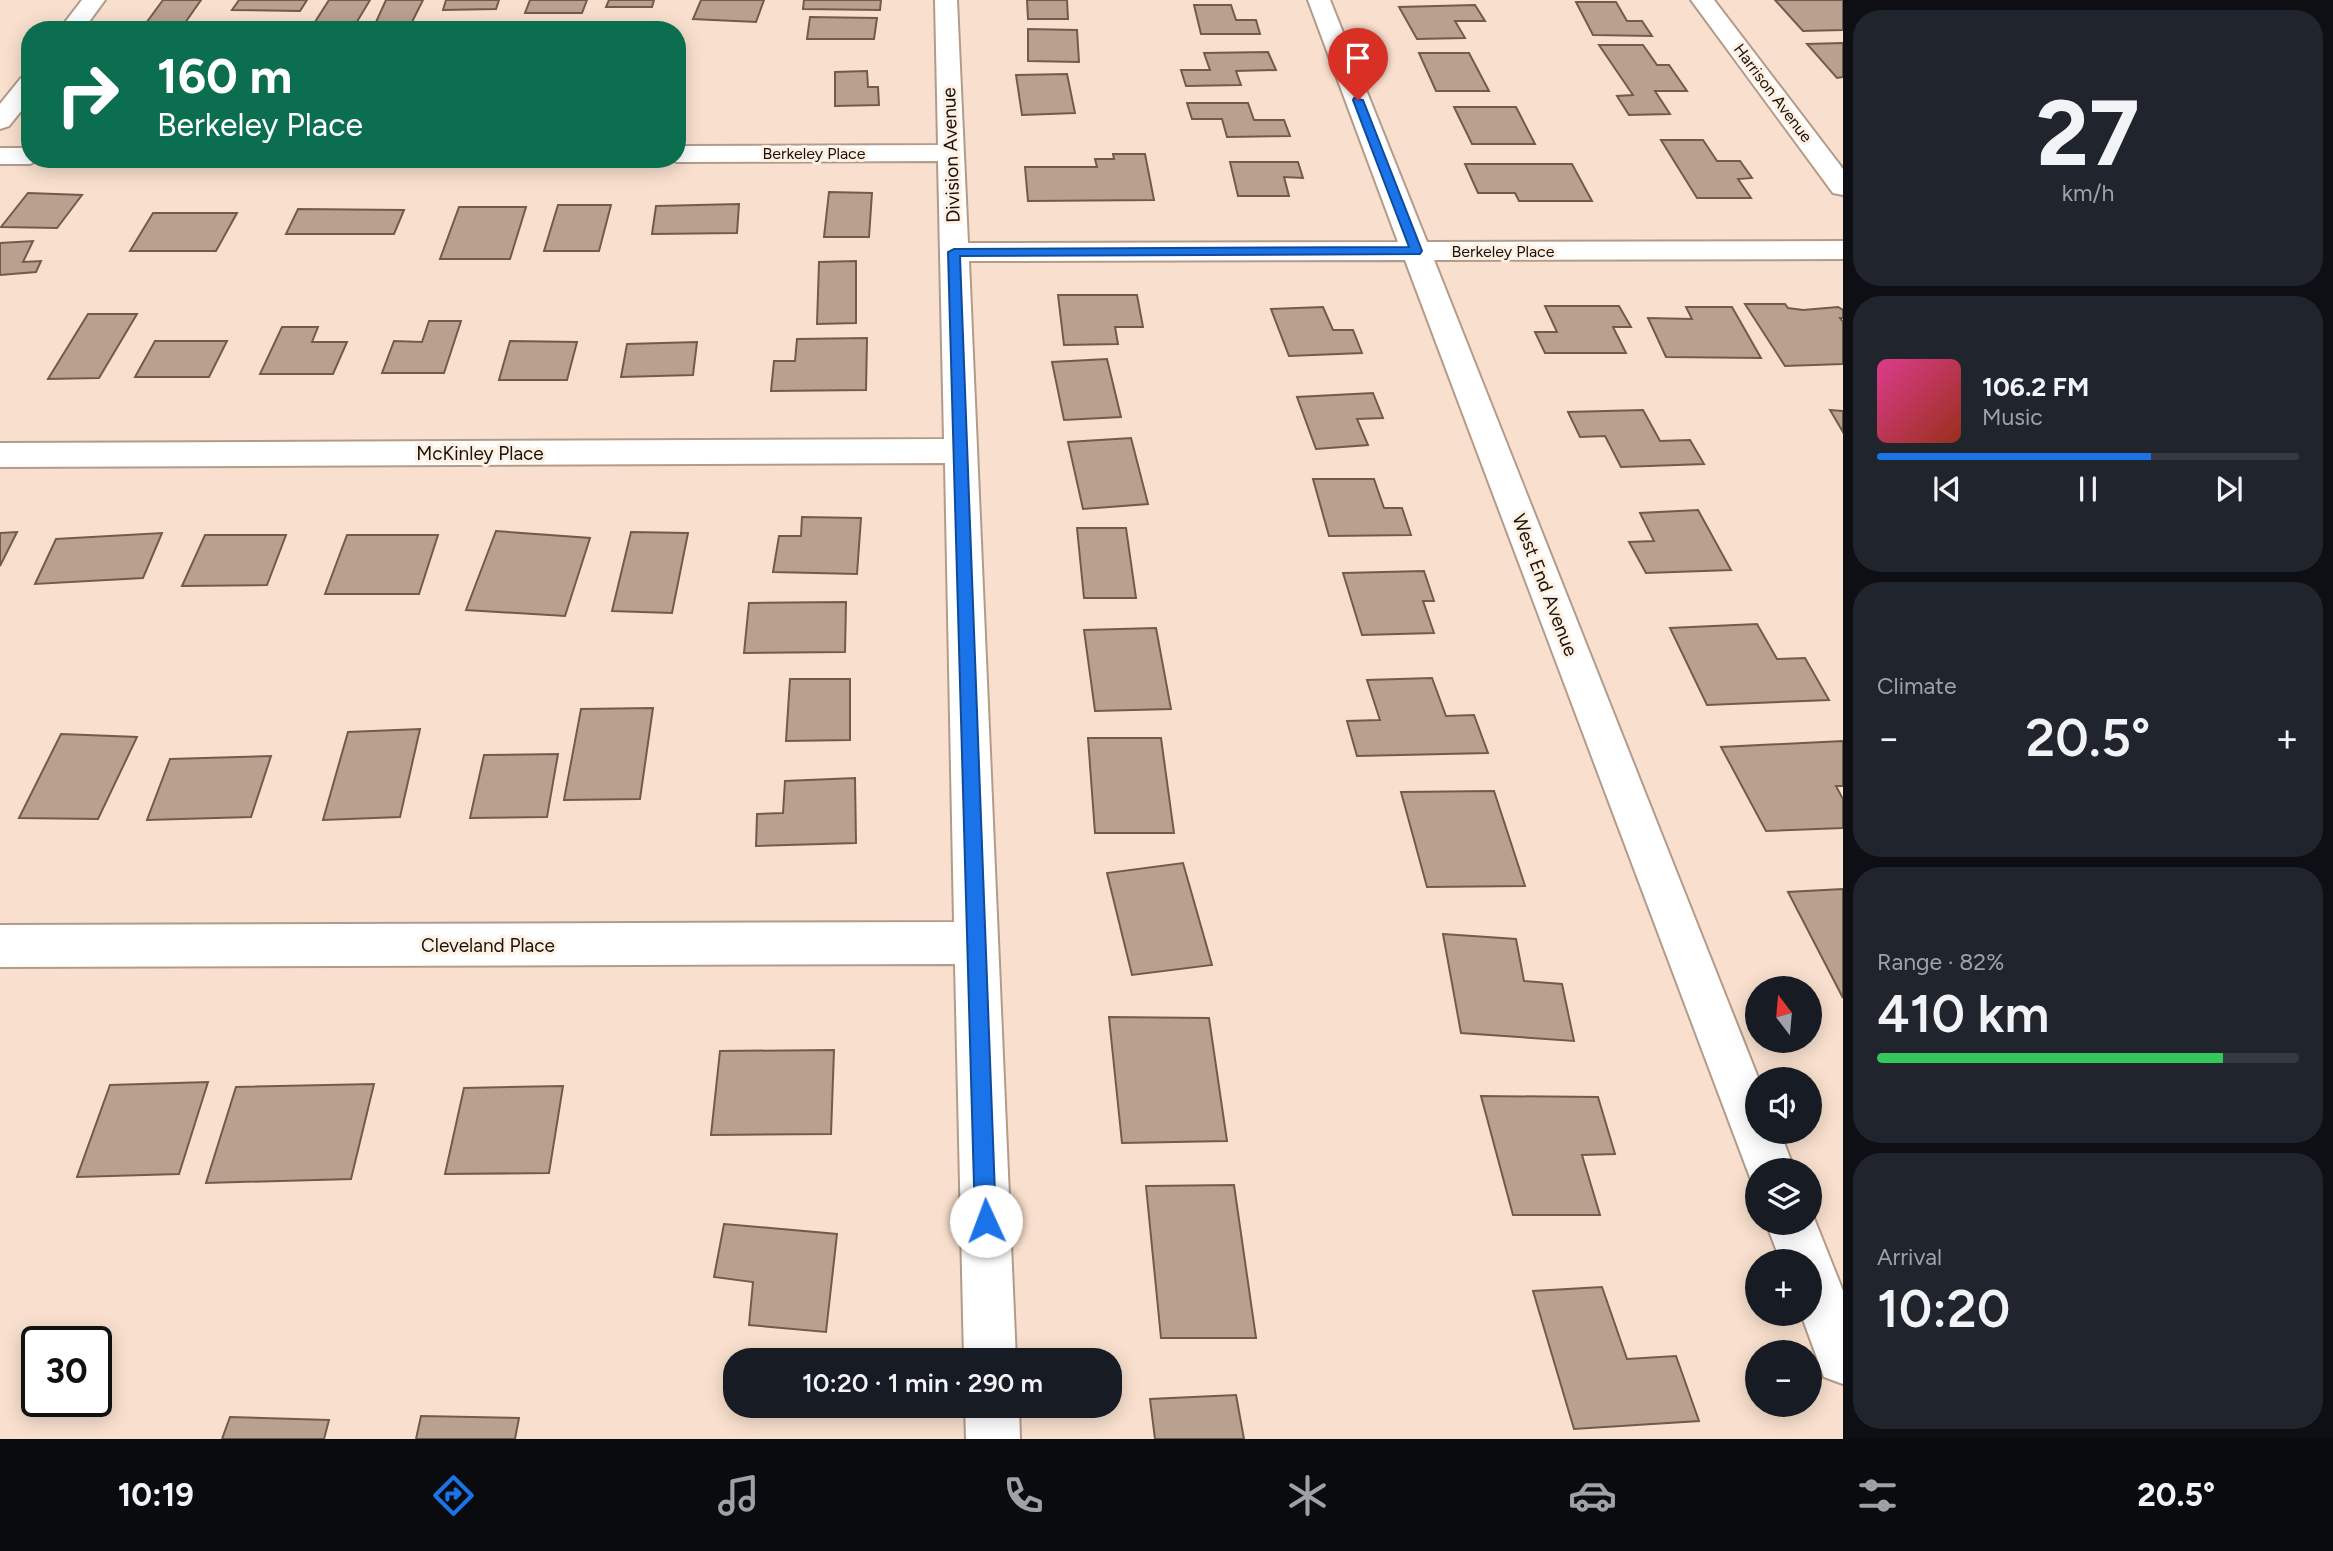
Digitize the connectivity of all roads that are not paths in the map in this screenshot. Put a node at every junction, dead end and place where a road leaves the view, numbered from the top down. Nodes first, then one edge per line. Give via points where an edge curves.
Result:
1 (94, 0) edge
2 (946, 0) edge
3 (1319, 0) edge
4 (1702, 0) edge
5 (78, 21) edge
6 (21, 94) edge
7 (0, 121) edge
8 (951, 153) junction
9 (686, 154) edge
10 (0, 156) edge
11 (21, 156) edge
12 (1843, 187) edge
13 (1843, 250) edge
14 (1416, 251) junction
15 (954, 252) junction
16 (960, 451) junction
17 (0, 455) edge
18 (976, 943) junction
19 (0, 946) edge
20 (1766, 1158) edge
21 (1822, 1303) edge
22 (990, 1348) edge
23 (1843, 1358) edge
24 (992, 1418) edge
25 (993, 1439) edge

1 - 5 street
2 - 8 street, Division Avenue
3 - 14 street, West End Avenue
4 - 12 street, Harrison Avenue
6 - 7 street
8 - 9 street, Berkeley Place
8 - 15 street, Division Avenue
10 - 11 street
13 - 14 street, Berkeley Place
14 - 15 street, Berkeley Place
14 - 20 street, West End Avenue
15 - 16 street, Division Avenue
16 - 17 street, McKinley Place
16 - 18 street, Division Avenue
18 - 19 street, Cleveland Place
18 - 22 street, Division Avenue
21 - 23 street
24 - 25 street

